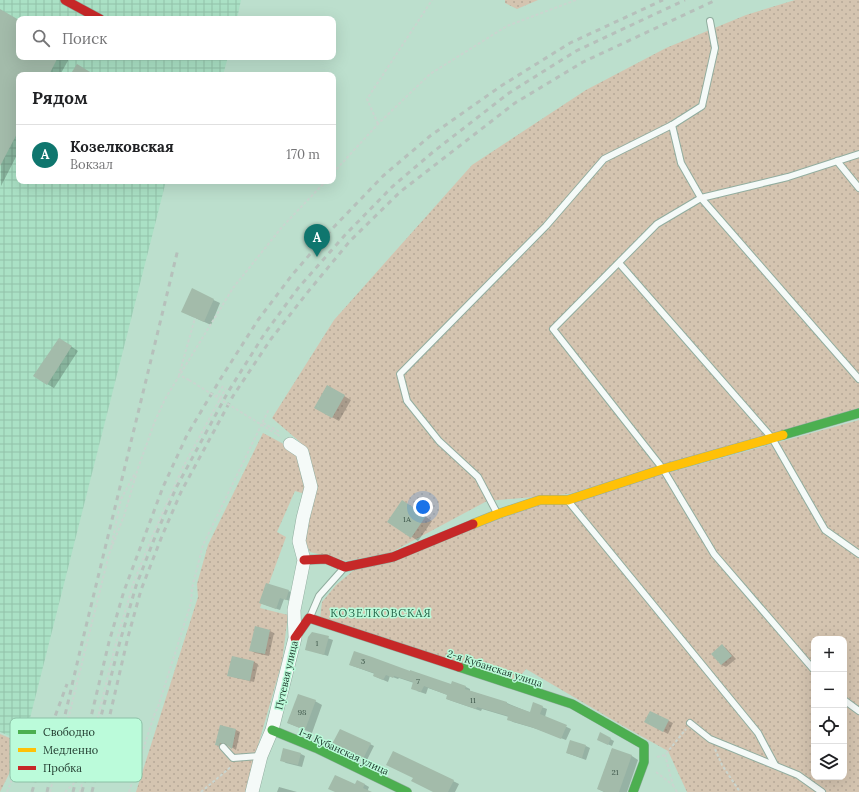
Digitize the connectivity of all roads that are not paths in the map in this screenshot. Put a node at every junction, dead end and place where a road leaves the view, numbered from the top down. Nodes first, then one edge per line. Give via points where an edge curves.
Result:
1 (65, 0) edge
2 (94, 16) edge
3 (710, 20) dead end
4 (672, 125) junction
5 (859, 154) edge
6 (837, 161) junction
7 (859, 188) edge
8 (701, 198) junction
9 (619, 263) junction
10 (859, 379) edge
11 (859, 413) edge
12 (772, 438) junction
13 (290, 444) dead end
14 (663, 469) junction
15 (568, 500) junction
16 (498, 514) junction
17 (859, 554) edge
18 (304, 560) junction
19 (345, 567) junction
20 (309, 618) junction
21 (295, 638) junction
22 (811, 667) edge
23 (847, 702) edge
24 (859, 711) edge
25 (690, 723) road end
26 (272, 730) junction
27 (223, 747) dead end
28 (261, 756) junction
29 (775, 765) junction
30 (252, 792) edge
31 (407, 792) edge
32 (633, 792) edge
33 (822, 792) edge

1 - 2 street
3 - 4 lane via 715,48 702,106
4 - 8 lane via 681,163
4 - 16 lane via 604,159 546,226 400,374 407,401 439,441 478,477
5 - 6 lane
6 - 7 lane
6 - 8 lane via 788,177
8 - 9 lane via 657,224
8 - 10 lane
9 - 12 lane
9 - 14 lane via 553,329
11 - 12 street
12 - 14 street
12 - 17 lane via 825,530
13 - 18 street, Путевая улица via 302,452 311,487 299,541
14 - 15 street
14 - 22 lane via 714,554
15 - 16 street via 540,500
15 - 29 lane via 758,733
16 - 19 street via 393,557
18 - 19 street via 326,559
18 - 21 street, Путевая улица via 294,610
19 - 20 lane via 319,596
20 - 21 street
20 - 32 street, 2-я Кубанская улица via 572,704 644,745 644,762
21 - 26 street, Путевая улица
23 - 24 lane
25 - 29 lane via 710,739
26 - 28 street, Путевая улица
26 - 31 street, 1-я Кубанская улица via 316,748
27 - 28 lane via 233,758
28 - 30 street, Путевая улица
29 - 33 lane via 798,775

